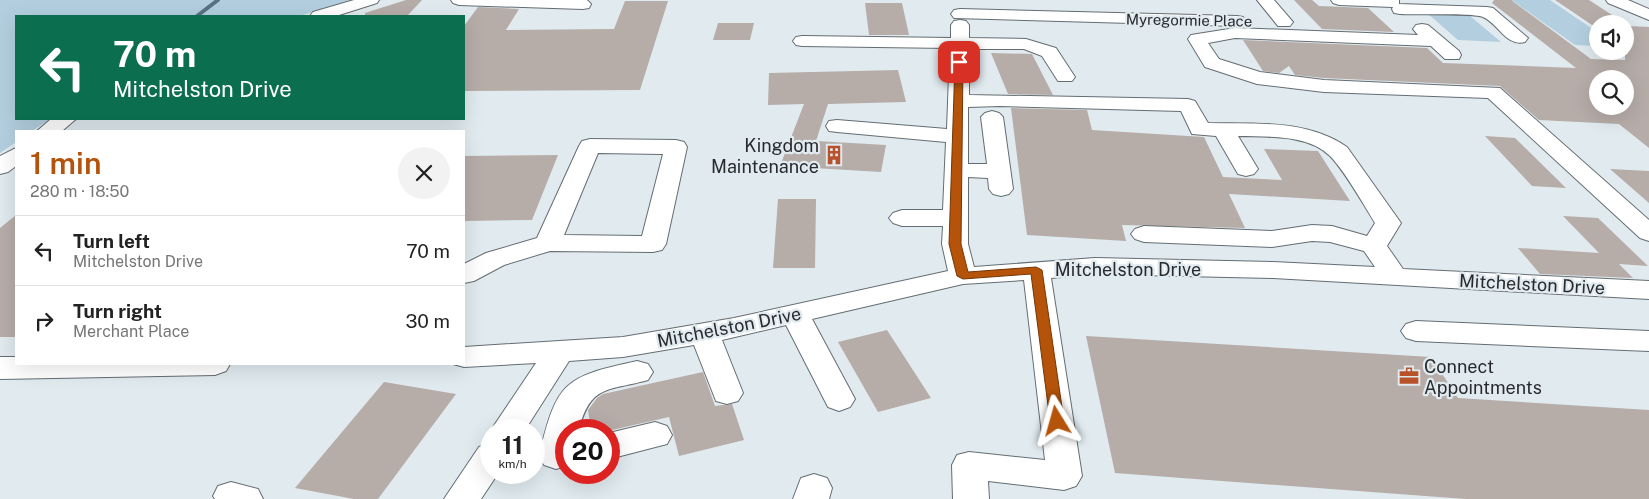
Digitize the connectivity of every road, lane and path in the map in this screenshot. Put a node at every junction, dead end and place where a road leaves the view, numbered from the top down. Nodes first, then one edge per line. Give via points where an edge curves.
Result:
1 (371, 0) edge
2 (459, 0) edge
3 (1265, 0) edge
4 (1339, 0) edge
5 (1614, 0) edge
6 (583, 4) dead end
7 (1394, 4) edge
8 (960, 7) edge
9 (323, 15) edge
10 (1649, 15) edge
11 (1284, 22) junction
12 (1428, 34) junction
13 (1519, 38) dead end
14 (802, 41) dead end
15 (960, 42) junction
16 (1452, 55) dead end
17 (1065, 78) dead end
18 (958, 101) junction
19 (992, 117) dead end
20 (64, 120) edge
21 (837, 126) dead end
22 (50, 130) edge
23 (1224, 130) junction
24 (958, 136) junction
25 (15, 156) edge
26 (0, 167) edge
27 (1246, 169) dead end
28 (957, 170) junction
29 (902, 218) dead end
30 (956, 218) junction
31 (1649, 233) edge
32 (1144, 234) dead end
33 (548, 243) junction
34 (1374, 246) junction
35 (1036, 270) junction
36 (465, 274) edge
37 (963, 276) junction
38 (1394, 276) junction
39 (1649, 290) edge
40 (795, 314) junction
41 (1416, 331) dead end
42 (705, 333) junction
43 (1649, 341) edge
44 (560, 351) junction
45 (465, 357) edge
46 (139, 365) edge
47 (0, 368) edge
48 (637, 372) dead end
49 (727, 393) dead end
50 (839, 400) dead end
51 (515, 419) edge
52 (655, 435) dead end
53 (620, 443) edge
54 (552, 454) edge
55 (480, 472) edge
56 (1066, 488) edge
57 (462, 499) edge
58 (971, 499) edge

1 - 9 street
2 - 6 street
3 - 11 street
4 - 7 street
5 - 10 street
7 - 12 street
7 - 13 street via 1487,12
8 - 11 street, Myregormie Place
8 - 15 street
11 - 12 street, Myregormie Place
12 - 16 street
12 - 31 street via 1235,33 1197,39 1212,63 1257,78 1324,86 1493,92
14 - 15 street
15 - 17 street via 1026,44 1049,52
15 - 18 street
18 - 23 street via 1188,105 1200,129
18 - 24 street
19 - 28 street via 1000,180
20 - 22 street
21 - 24 street
23 - 27 street
23 - 34 street via 1298,134 1316,137 1330,144 1339,152 1388,223
24 - 28 street
25 - 26 street
28 - 30 street
29 - 30 street
30 - 37 street via 955,244
32 - 34 street via 1272,239 1312,233 1332,234
33 - 33 street via 590,146 676,147 653,244
33 - 36 street via 495,259
34 - 38 street
35 - 37 street, Mitchelston Drive
35 - 38 street, Mitchelston Drive via 1095,266
35 - 56 street
37 - 40 street, Mitchelston Drive
38 - 39 street, Mitchelston Drive
40 - 42 street, Mitchelston Drive
40 - 50 street
41 - 43 street
42 - 44 street, Mitchelston Drive via 623,347
42 - 49 street
44 - 45 street, Mitchelston Drive
44 - 51 street
46 - 47 street
48 - 54 street via 584,386 564,420
52 - 53 street
55 - 57 street
56 - 58 street via 969,465

